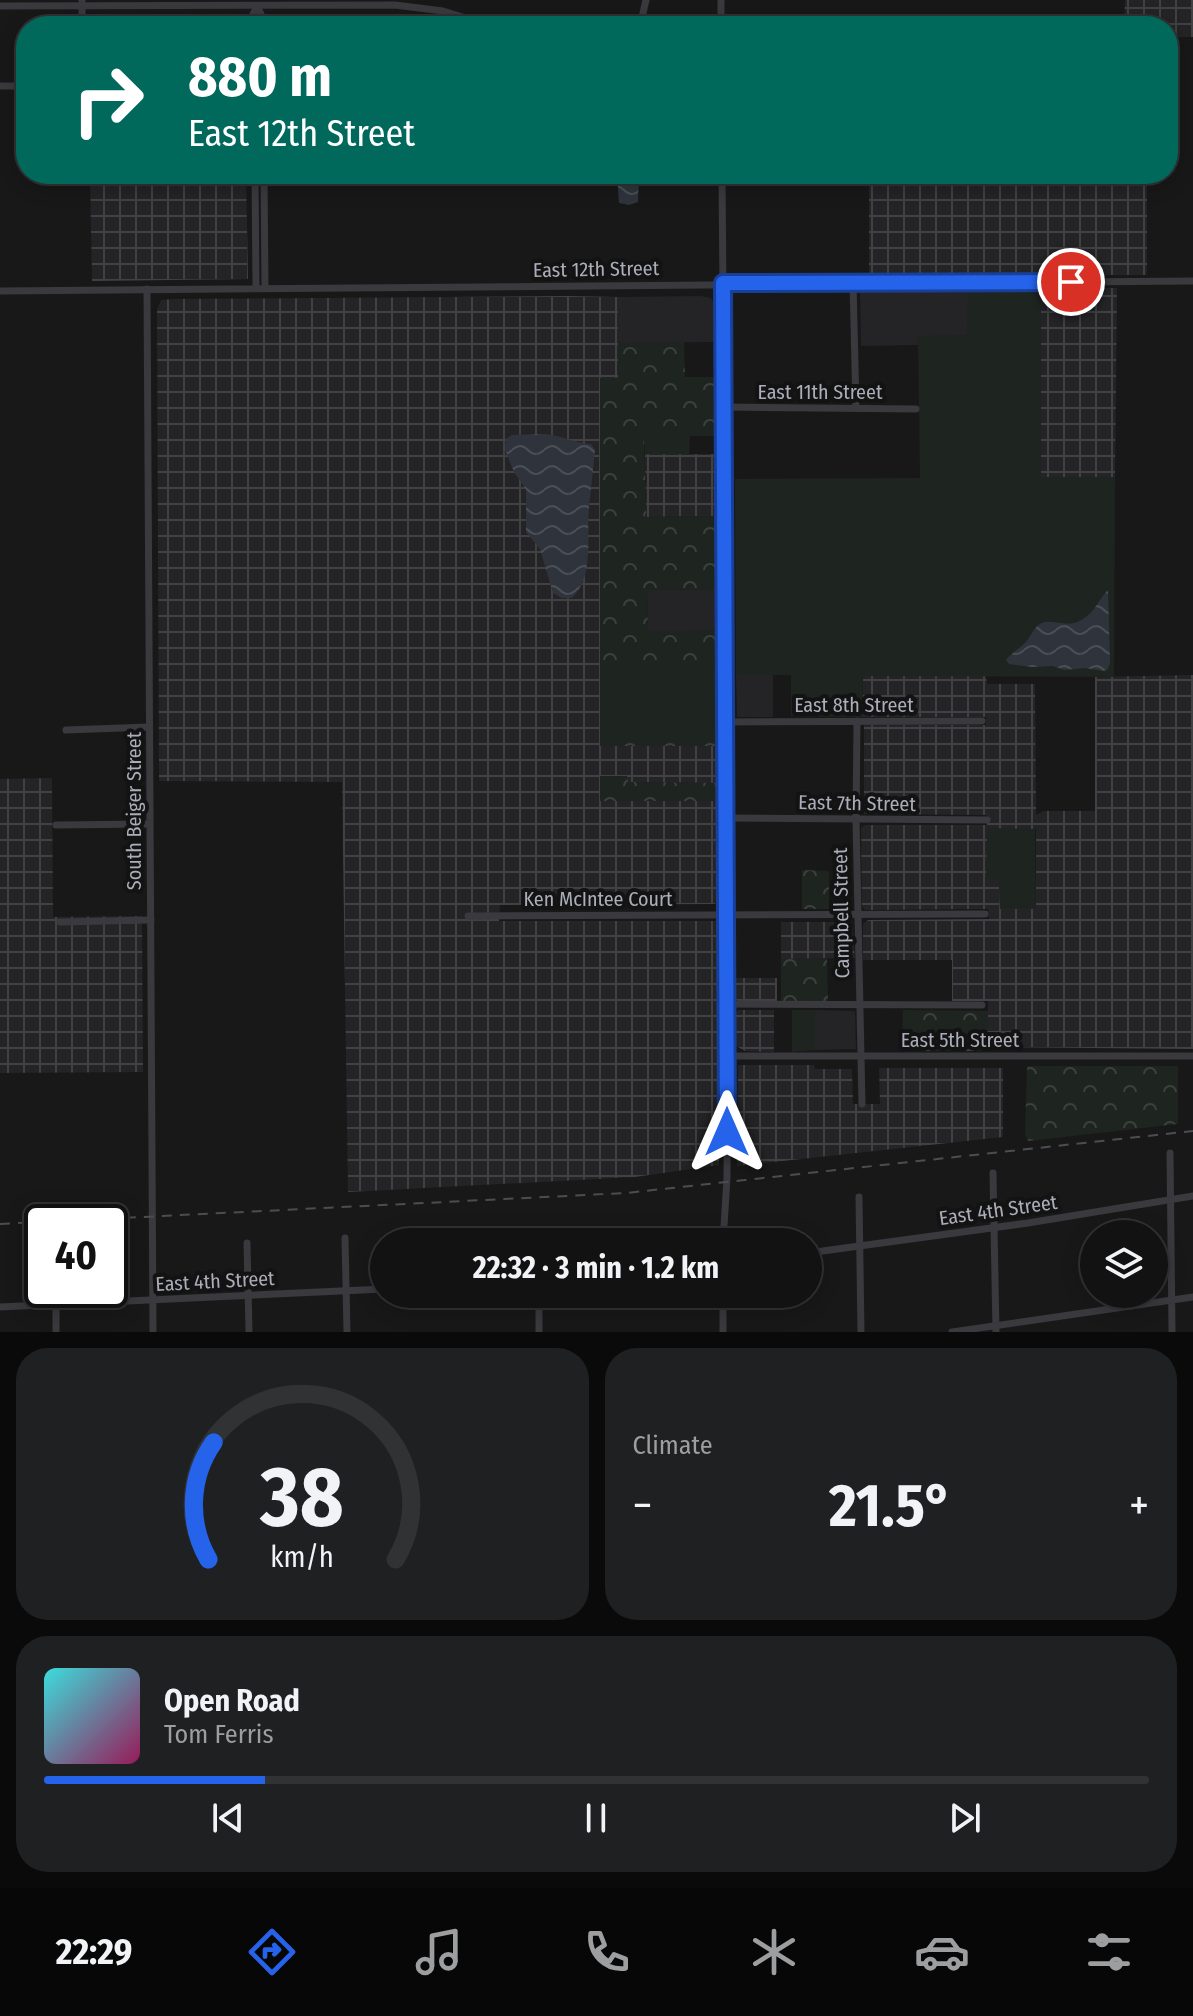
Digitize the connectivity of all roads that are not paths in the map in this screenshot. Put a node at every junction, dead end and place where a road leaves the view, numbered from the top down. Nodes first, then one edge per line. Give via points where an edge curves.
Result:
1 (437, 0) edge
2 (82, 3) edge
3 (2, 4) edge
4 (257, 6) junction
5 (434, 9) junction
6 (253, 16) edge
7 (261, 16) edge
8 (458, 16) edge
9 (255, 184) edge
10 (264, 184) edge
11 (722, 184) edge
12 (1193, 281) edge
13 (853, 282) junction
14 (723, 283) junction
15 (260, 288) junction
16 (147, 289) junction
17 (0, 291) edge
18 (724, 407) junction
19 (856, 408) junction
20 (916, 409) dead end
21 (857, 721) junction
22 (982, 721) dead end
23 (726, 722) junction
24 (149, 727) junction
25 (66, 730) dead end
26 (727, 818) junction
27 (856, 819) junction
28 (987, 820) dead end
29 (149, 824) junction
30 (56, 825) dead end
31 (985, 914) dead end
32 (727, 915) junction
33 (857, 915) junction
34 (468, 916) dead end
35 (151, 920) junction
36 (60, 922) dead end
37 (727, 1004) junction
38 (859, 1005) junction
39 (982, 1005) dead end
40 (728, 1056) junction
41 (861, 1056) junction
42 (1193, 1056) edge
43 (862, 1104) dead end
44 (1170, 1153) dead end
45 (993, 1173) dead end
46 (1193, 1196) edge
47 (859, 1197) dead end
48 (1171, 1200) junction
49 (995, 1227) junction
50 (724, 1228) edge
51 (345, 1238) dead end
52 (247, 1243) dead end
53 (860, 1246) junction
54 (822, 1251) edge
55 (370, 1290) edge
56 (347, 1291) junction
57 (249, 1296) junction
58 (1193, 1297) edge
59 (153, 1300) junction
60 (1172, 1300) junction
61 (128, 1301) edge
62 (24, 1306) edge
63 (0, 1307) edge
64 (56, 1308) edge
65 (539, 1308) edge
66 (723, 1308) edge
67 (996, 1329) edge
68 (56, 1332) edge
69 (153, 1332) edge
70 (249, 1332) edge
71 (347, 1332) edge
72 (539, 1332) edge
73 (723, 1332) edge
74 (861, 1332) edge
75 (952, 1332) edge
76 (1172, 1332) edge

1 - 5 street
2 - 3 street
2 - 4 street
4 - 5 street
4 - 6 street
4 - 7 street
5 - 8 street
9 - 15 street
10 - 15 street
11 - 14 street
12 - 13 street, East 12th Street
13 - 14 street, East 12th Street
13 - 19 street
14 - 15 street, East 12th Street
14 - 18 street
15 - 16 street, East 12th Street
16 - 17 street, East 12th Street
16 - 24 street, South Beiger Street
18 - 19 street, East 11th Street
18 - 23 street
19 - 20 street, East 11th Street
21 - 22 street, East 8th Street
21 - 23 street, East 8th Street
21 - 27 street, Campbell Street
23 - 26 street
24 - 25 street
24 - 29 street, South Beiger Street
26 - 27 street, East 7th Street
26 - 32 street
27 - 28 street, East 7th Street
27 - 33 street, Campbell Street
29 - 30 street
29 - 35 street, South Beiger Street
31 - 33 street, Ken McIntee Court
32 - 33 street, Ken McIntee Court
32 - 34 street, Ken McIntee Court
32 - 37 street
33 - 38 street, Campbell Street
35 - 36 street
35 - 59 street, South Beiger Street
37 - 38 street
37 - 40 street
38 - 39 street
38 - 41 street, Campbell Street
40 - 41 street, East 5th Street
40 - 50 street
41 - 42 street, East 5th Street
41 - 43 street, Campbell Street
44 - 48 street
45 - 49 street
46 - 48 street, East 4th Street
47 - 53 street
48 - 49 street, East 4th Street
48 - 60 street
49 - 53 street, East 4th Street
49 - 67 street
51 - 56 street
52 - 57 street
53 - 54 street, East 4th Street
53 - 74 street
55 - 56 street, East 4th Street
56 - 57 street, East 4th Street
56 - 71 street
57 - 59 street, East 4th Street
57 - 70 street
58 - 60 street
59 - 61 street, East 4th Street
59 - 69 street, South Beiger Street
60 - 67 street
60 - 76 street
62 - 63 street, East 4th Street
64 - 68 street
65 - 72 street
66 - 73 street
67 - 75 street

